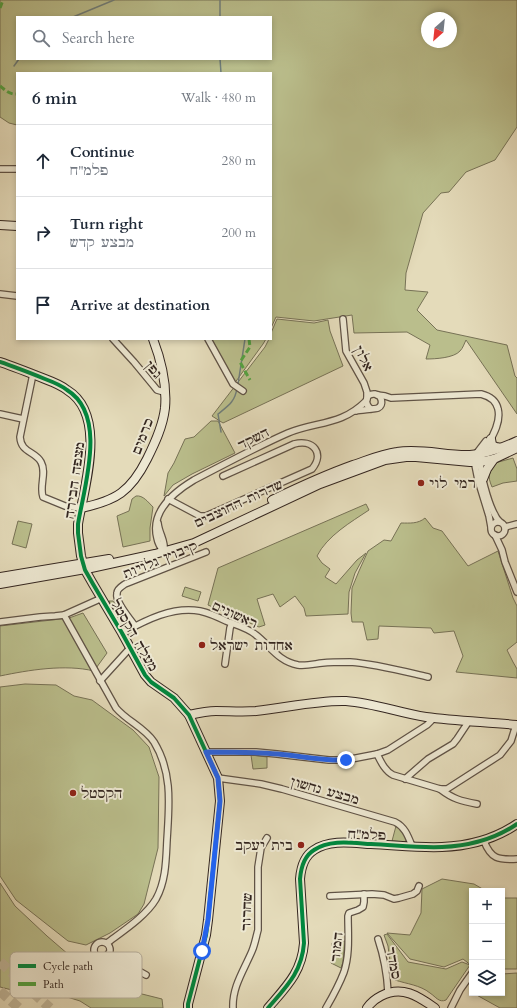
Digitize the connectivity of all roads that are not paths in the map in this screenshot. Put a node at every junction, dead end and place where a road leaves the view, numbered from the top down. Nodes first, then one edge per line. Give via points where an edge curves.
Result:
1 (0, 169) edge
2 (16, 169) edge
3 (0, 225) edge
4 (16, 226) edge
5 (0, 294) edge
6 (16, 296) edge
7 (343, 319) dead end
8 (114, 340) edge
9 (152, 340) edge
10 (209, 340) edge
11 (0, 362) edge
12 (33, 374) junction
13 (364, 383) junction
14 (243, 391) dead end
15 (164, 392) junction
16 (376, 395) junction
17 (391, 398) junction
18 (366, 400) junction
19 (380, 406) junction
20 (371, 409) junction
21 (354, 412) junction
22 (0, 414) edge
23 (23, 419) junction
24 (288, 433) junction
25 (492, 435) junction
26 (517, 440) edge
27 (294, 444) junction
28 (502, 448) junction
29 (517, 448) edge
30 (478, 458) junction
31 (494, 459) junction
32 (223, 476) dead end
33 (483, 479) junction
34 (168, 499) junction
35 (81, 508) junction
36 (500, 522) junction
37 (517, 524) edge
38 (491, 527) junction
39 (505, 527) junction
40 (495, 535) junction
41 (502, 535) junction
42 (163, 548) junction
43 (502, 550) junction
44 (206, 552) dead end
45 (87, 566) junction
46 (0, 577) edge
47 (0, 584) edge
48 (517, 592) edge
49 (102, 597) junction
50 (64, 615) junction
51 (0, 622) edge
52 (232, 623) junction
53 (135, 626) junction
54 (122, 632) junction
55 (130, 648) junction
56 (226, 664) dead end
57 (428, 677) dead end
58 (100, 681) junction
59 (189, 715) junction
60 (434, 718) junction
61 (469, 721) junction
62 (517, 725) edge
63 (206, 752) junction
64 (377, 754) junction
65 (218, 778) junction
66 (405, 779) junction
67 (440, 789) junction
68 (477, 804) dead end
69 (517, 824) edge
70 (267, 838) dead end
71 (484, 841) junction
72 (412, 846) junction
73 (517, 859) edge
74 (420, 886) dead end
75 (364, 894) junction
76 (330, 896) dead end
77 (378, 939) dead end
78 (107, 943) junction
79 (94, 952) edge
80 (109, 952) edge
81 (142, 973) edge
82 (146, 975) dead end
83 (469, 977) edge
84 (388, 992) junction
85 (188, 1008) edge
86 (233, 1008) edge
87 (268, 1008) edge
88 (326, 1008) edge
89 (367, 1008) edge
90 (435, 1008) edge
91 (451, 1008) edge

1 - 2 street
3 - 4 street
5 - 6 street
7 - 13 street, אלון via 346,351
8 - 15 street, גפן via 153,385
9 - 15 street, כרמים via 161,365
10 - 14 street via 233,384
11 - 12 street, מצפה הבירה
12 - 23 street
12 - 35 street, מצפה הבירה via 69,390 83,406 88,420 91,446
13 - 16 street, אלון
13 - 18 street, אלון
15 - 35 street, כרמים via 165,408 159,434 136,477 122,493
16 - 17 street
16 - 18 street via 370,395
16 - 19 street via 381,399
17 - 19 street
17 - 25 street via 486,395 497,404 500,415
18 - 20 street via 367,406
18 - 21 street, השקד
19 - 20 street
20 - 21 street, השקד
21 - 24 street, השקד via 335,421
22 - 23 street
23 - 35 street via 20,443 41,462 43,497 65,506
24 - 27 street
24 - 34 street, השקד via 194,480
25 - 28 street via 492,444
25 - 30 street
26 - 28 street
27 - 32 street
27 - 34 street via 301,442 314,446 317,461 312,469 206,516 200,516
28 - 30 street
29 - 31 street
30 - 31 street
30 - 33 street
30 - 38 street via 480,488
30 - 42 street, שדרות החוצבים via 419,451 385,454 324,476 200,535
31 - 33 street
33 - 36 street via 494,514
34 - 42 street via 159,514 156,530
35 - 45 street, מצפה הבירה via 78,524 79,547
36 - 38 street
36 - 39 street
37 - 39 street
38 - 40 street via 491,532
39 - 41 street
40 - 41 street
40 - 43 street
41 - 43 street
42 - 45 street, שדרות החוצבים
43 - 48 street
44 - 53 street, קיבוץ גלויות via 125,584 118,590 116,593 119,604
45 - 46 street, שדרות החוצבים
45 - 47 street, שדרות החוצבים
45 - 49 street, מעלה הקסטל
49 - 50 street
49 - 54 street, מעלה הקסטל
50 - 51 street
50 - 58 street
52 - 53 street, ראשונים via 202,611 190,610 164,614
52 - 56 street
52 - 57 street, ראשונים via 250,631 273,652 295,664 352,662
53 - 54 street, ראשונים
54 - 55 street, מעלה הקסטל
55 - 58 street
55 - 59 street, מעלה הקסטל via 151,682 174,698
58 - 78 street via 116,708 153,741 165,768 170,802 166,867 156,899 140,918
59 - 60 street via 344,701
59 - 63 street
60 - 61 street
60 - 64 street via 388,750
61 - 62 street
61 - 66 street via 453,744 428,759
62 - 67 street via 511,741 500,755 453,786
63 - 64 street via 256,752 329,760 346,760
63 - 65 street
64 - 66 street via 389,773
65 - 72 street, מבצע נחשון via 282,789 394,822 406,832
65 - 85 street via 220,801 208,920
66 - 67 street
67 - 68 street via 460,801
69 - 71 street, פלמ"ח
70 - 86 street, שחרור via 261,848 258,867 256,940 239,977
71 - 72 street, פלמ"ח via 443,847
71 - 73 street via 493,856 499,859
72 - 87 street, פלמ"ח via 341,843 321,846 308,855 303,862 300,879 303,955 293,978
74 - 75 street via 413,894 399,898
75 - 76 street
75 - 88 street, המור via 363,907 349,912 344,970
77 - 84 street, סמדר via 385,962
78 - 79 street via 96,943
78 - 80 street
81 - 82 street
83 - 91 street
84 - 89 street via 371,1002
84 - 90 street via 415,995

